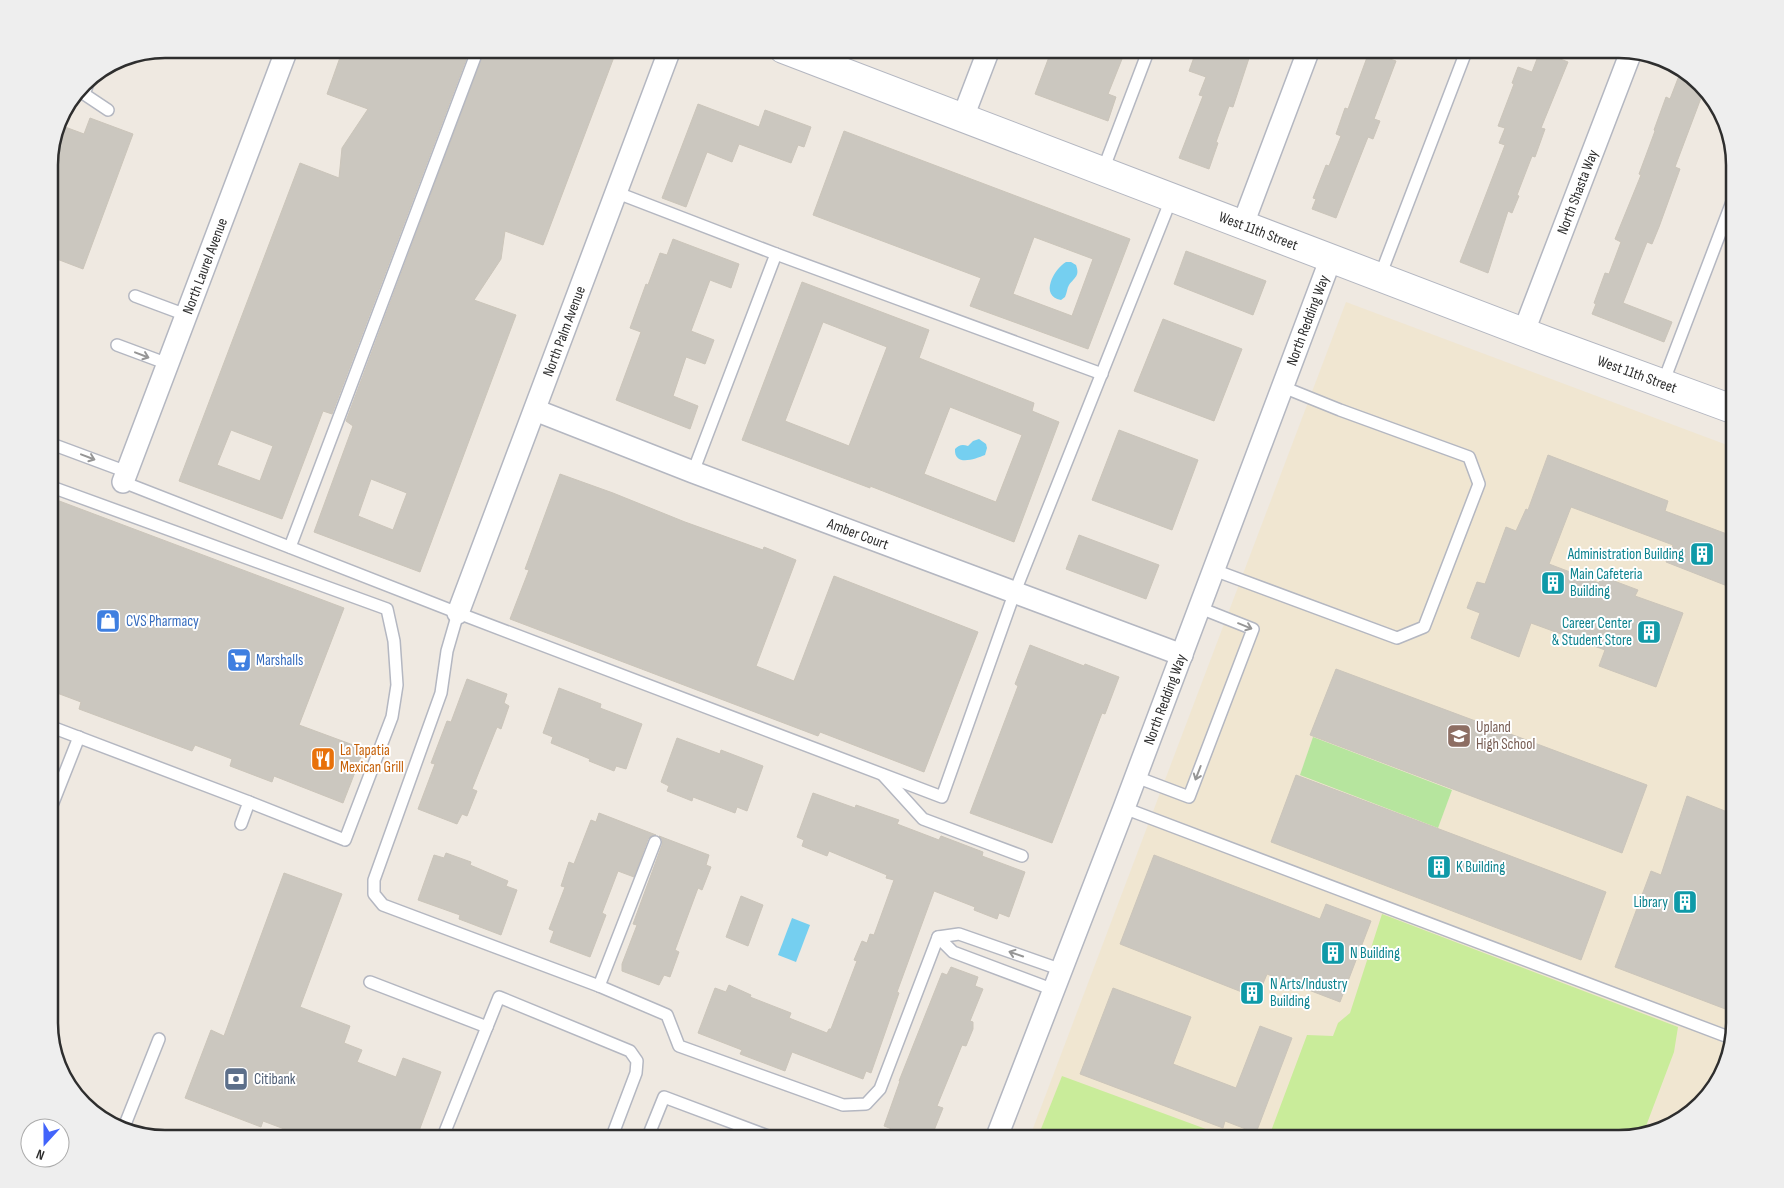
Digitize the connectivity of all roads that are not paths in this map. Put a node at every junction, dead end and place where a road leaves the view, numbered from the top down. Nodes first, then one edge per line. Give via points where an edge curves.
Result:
1 (285, 58) edge
2 (475, 58) edge
3 (667, 58) edge
4 (815, 58) edge
5 (986, 58) edge
6 (1146, 58) edge
7 (1306, 58) edge
8 (1464, 58) edge
9 (1629, 58) edge
10 (84, 94) edge
11 (108, 110) dead end
12 (963, 117) junction
13 (1103, 170) junction
14 (615, 192) junction
15 (1172, 197) junction
16 (1726, 218) edge
17 (1243, 224) junction
18 (776, 254) junction
19 (1331, 258) junction
20 (1380, 276) junction
21 (135, 296) dead end
22 (186, 315) junction
23 (1524, 331) junction
24 (117, 345) dead end
25 (168, 364) junction
26 (1102, 374) junction
27 (1663, 383) junction
28 (1283, 387) junction
29 (1726, 407) edge
30 (535, 410) junction
31 (58, 447) edge
32 (693, 472) junction
33 (125, 477) junction
34 (58, 489) edge
35 (290, 547) junction
36 (1214, 570) junction
37 (1014, 594) junction
38 (1200, 608) junction
39 (458, 613) junction
40 (1182, 655) junction
41 (58, 729) edge
42 (78, 737) junction
43 (881, 774) junction
44 (1136, 777) junction
45 (58, 789) edge
46 (249, 802) junction
47 (1124, 808) junction
48 (241, 824) dead end
49 (655, 842) dead end
50 (1022, 856) dead end
51 (938, 936) junction
52 (1062, 970) junction
53 (370, 982) dead end
54 (599, 986) junction
55 (1054, 990) junction
56 (487, 1027) junction
57 (1726, 1036) edge
58 (159, 1039) dead end
59 (126, 1123) edge
60 (446, 1130) edge
61 (614, 1130) edge
62 (651, 1130) edge
63 (752, 1130) edge
64 (1000, 1130) edge

1 - 22 street, North Laurel Avenue
2 - 35 lane
3 - 14 street, North Palm Avenue
4 - 12 street, West 11th Street
5 - 12 street
6 - 13 lane
7 - 17 street
8 - 20 lane
9 - 23 street, North Shasta Way
10 - 11 lane
12 - 13 street, West 11th Street
13 - 15 street, West 11th Street
14 - 18 lane
14 - 30 street, North Palm Avenue
15 - 17 street, West 11th Street
15 - 26 lane
16 - 27 lane
17 - 19 street, West 11th Street
18 - 26 lane
18 - 32 lane
19 - 20 street, West 11th Street
19 - 28 street, North Redding Way
20 - 23 street, West 11th Street
21 - 22 lane
22 - 25 street, North Laurel Avenue
23 - 27 street, West 11th Street
24 -> 25 lane
25 - 33 street, North Laurel Avenue
26 - 37 lane
27 - 29 street, West 11th Street
28 - 36 street, North Redding Way
28 - 36 lane via 1469,457 1479,484 1476,493 1424,627 1397,638
30 - 32 street, Amber Court
30 - 39 street, North Palm Avenue
31 -> 33 lane
32 - 37 street, Amber Court
33 - 35 lane
34 - 46 lane via 387,609 394,641 397,685 392,717 345,840
35 - 39 lane
36 - 38 street, North Redding Way
37 - 40 street, Amber Court
37 - 43 lane via 942,797
38 - 40 street, North Redding Way
38 -> 44 lane via 1253,630 1250,639 1189,797
39 - 43 lane
39 - 54 lane via 441,692 374,880 374,894 383,905
40 - 44 street, North Redding Way
41 - 42 lane
42 - 45 lane
42 - 46 lane
43 - 50 lane via 923,819
44 - 47 street, North Redding Way
46 - 48 lane
47 - 52 street, North Redding Way
47 - 57 lane
49 - 54 lane
52 -> 51 lane via 959,934
51 - 54 lane via 880,1089 866,1104 843,1105 679,1046 667,1015
51 - 55 lane via 954,952
52 - 55 street, North Redding Way
53 - 56 lane
55 - 64 street, North Redding Way
56 - 60 lane
56 - 61 lane via 499,997 630,1051 637,1061 636,1073
58 - 59 lane
62 - 63 lane via 664,1097

